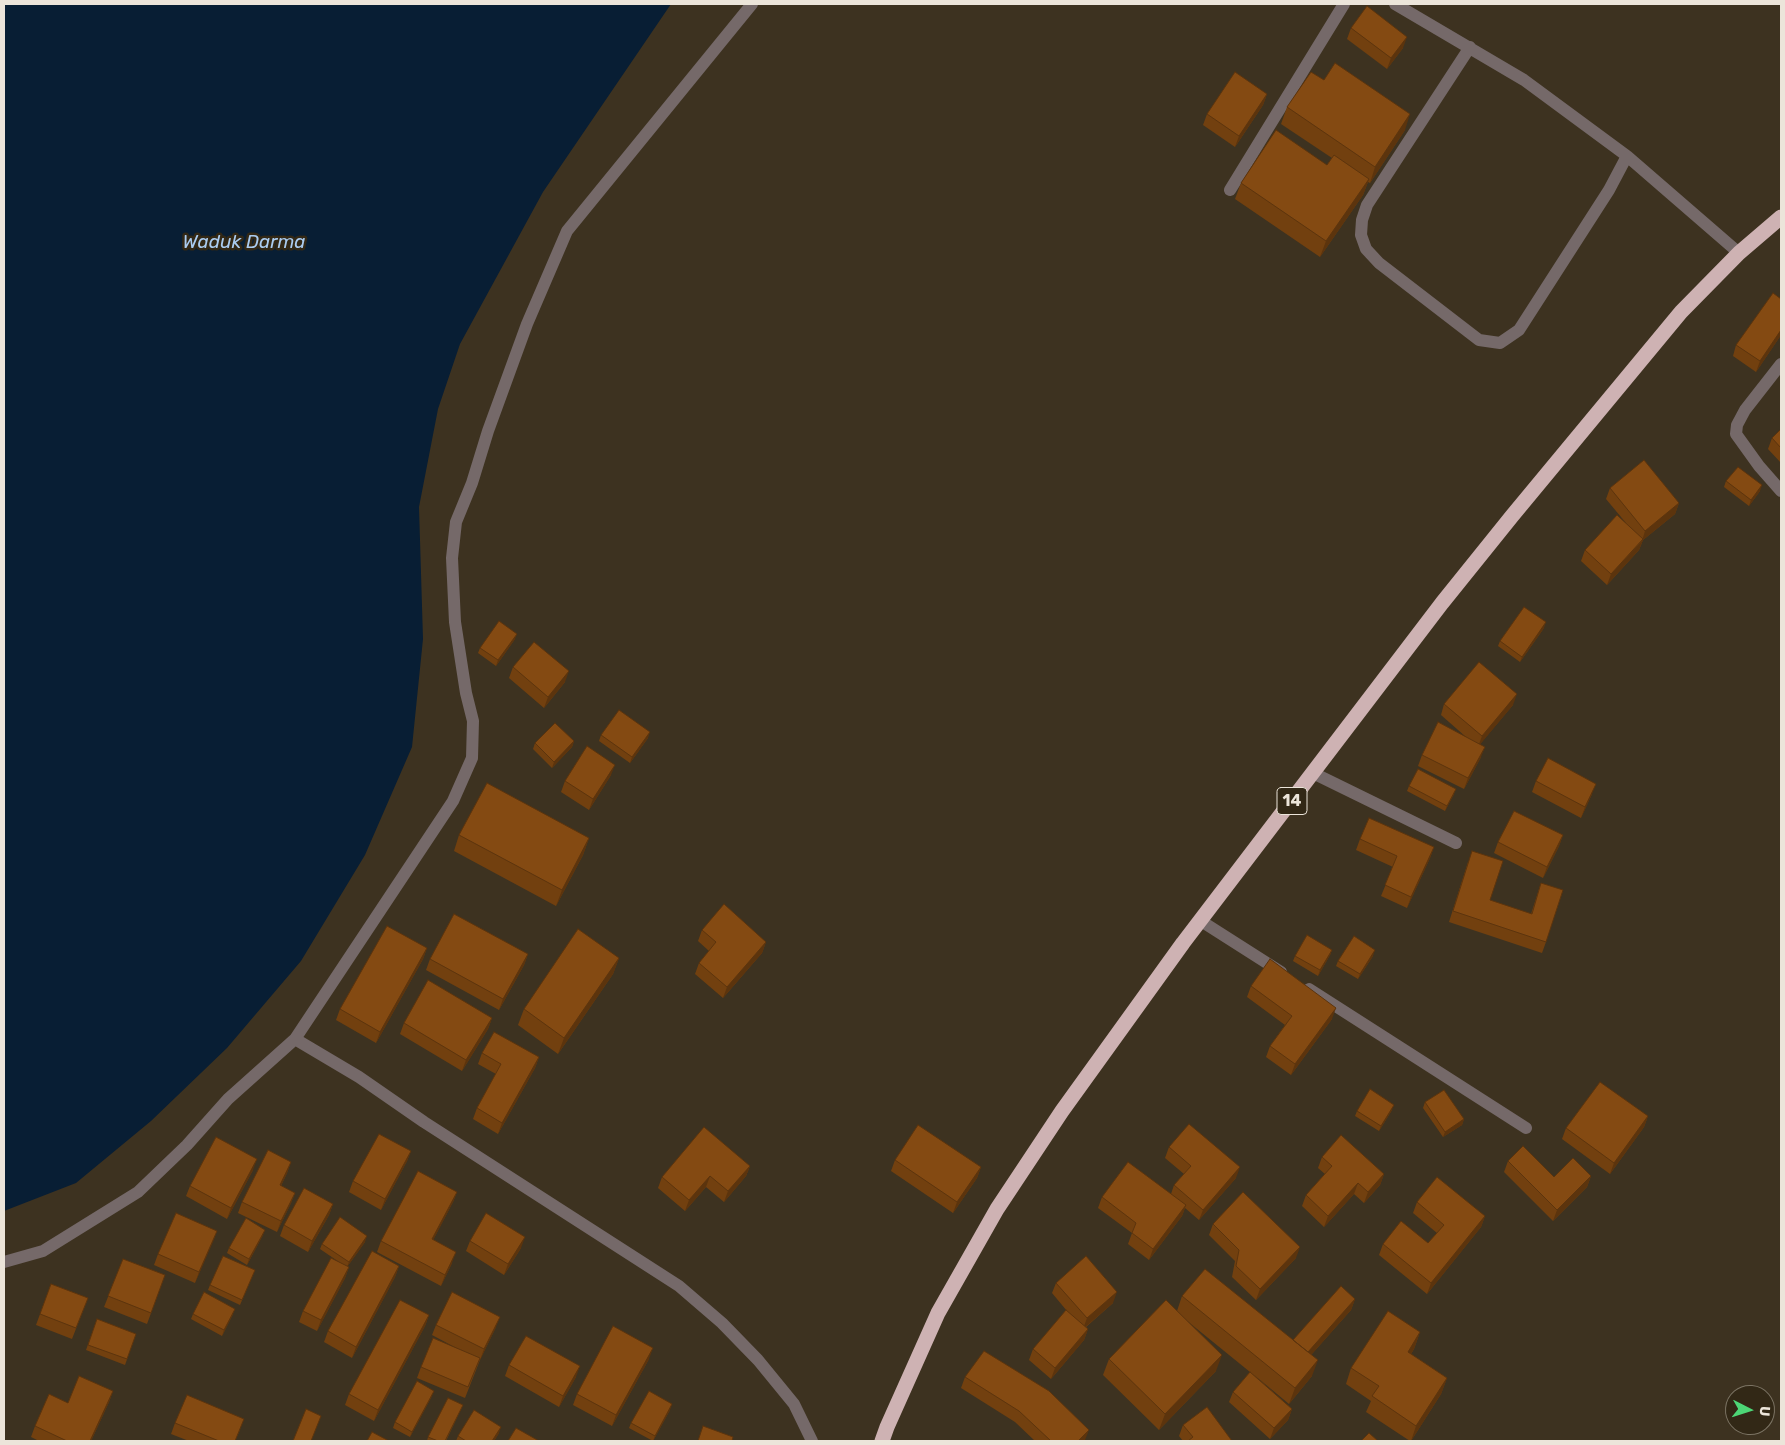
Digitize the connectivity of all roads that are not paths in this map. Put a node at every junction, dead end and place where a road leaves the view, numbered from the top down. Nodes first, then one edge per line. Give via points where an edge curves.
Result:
1 (752, 4) edge
2 (1344, 4) edge
3 (1395, 4) edge
4 (1470, 47) junction
5 (1627, 156) junction
6 (1230, 190) dead end
7 (1781, 217) edge
8 (1739, 253) junction
9 (1781, 364) edge
10 (1781, 491) edge
11 (1313, 773) junction
12 (1456, 843) dead end
13 (1201, 920) junction
14 (295, 1039) junction
15 (1526, 1128) dead end
16 (4, 1262) edge
17 (812, 1441) edge
18 (882, 1441) edge

1 - 14 street via 567,231 527,324 456,522 452,558 455,622 473,721 472,758 452,801
2 - 6 street
3 - 4 street
4 - 5 street via 1524,80
4 - 5 street via 1366,205 1361,235 1366,249 1379,263 1479,340 1500,343 1519,330 1609,190
5 - 8 street
7 - 8 highway, 14
8 - 11 highway, 14 via 1681,312 1512,516
9 - 10 street via 1745,410 1736,434
11 - 12 street
11 - 13 highway, 14
13 - 15 street
13 - 18 highway, 14 via 1062,1111 997,1209 938,1313
14 - 16 street via 228,1099 187,1145 138,1192 43,1251
14 - 17 street via 359,1077 679,1286 758,1360 794,1404

